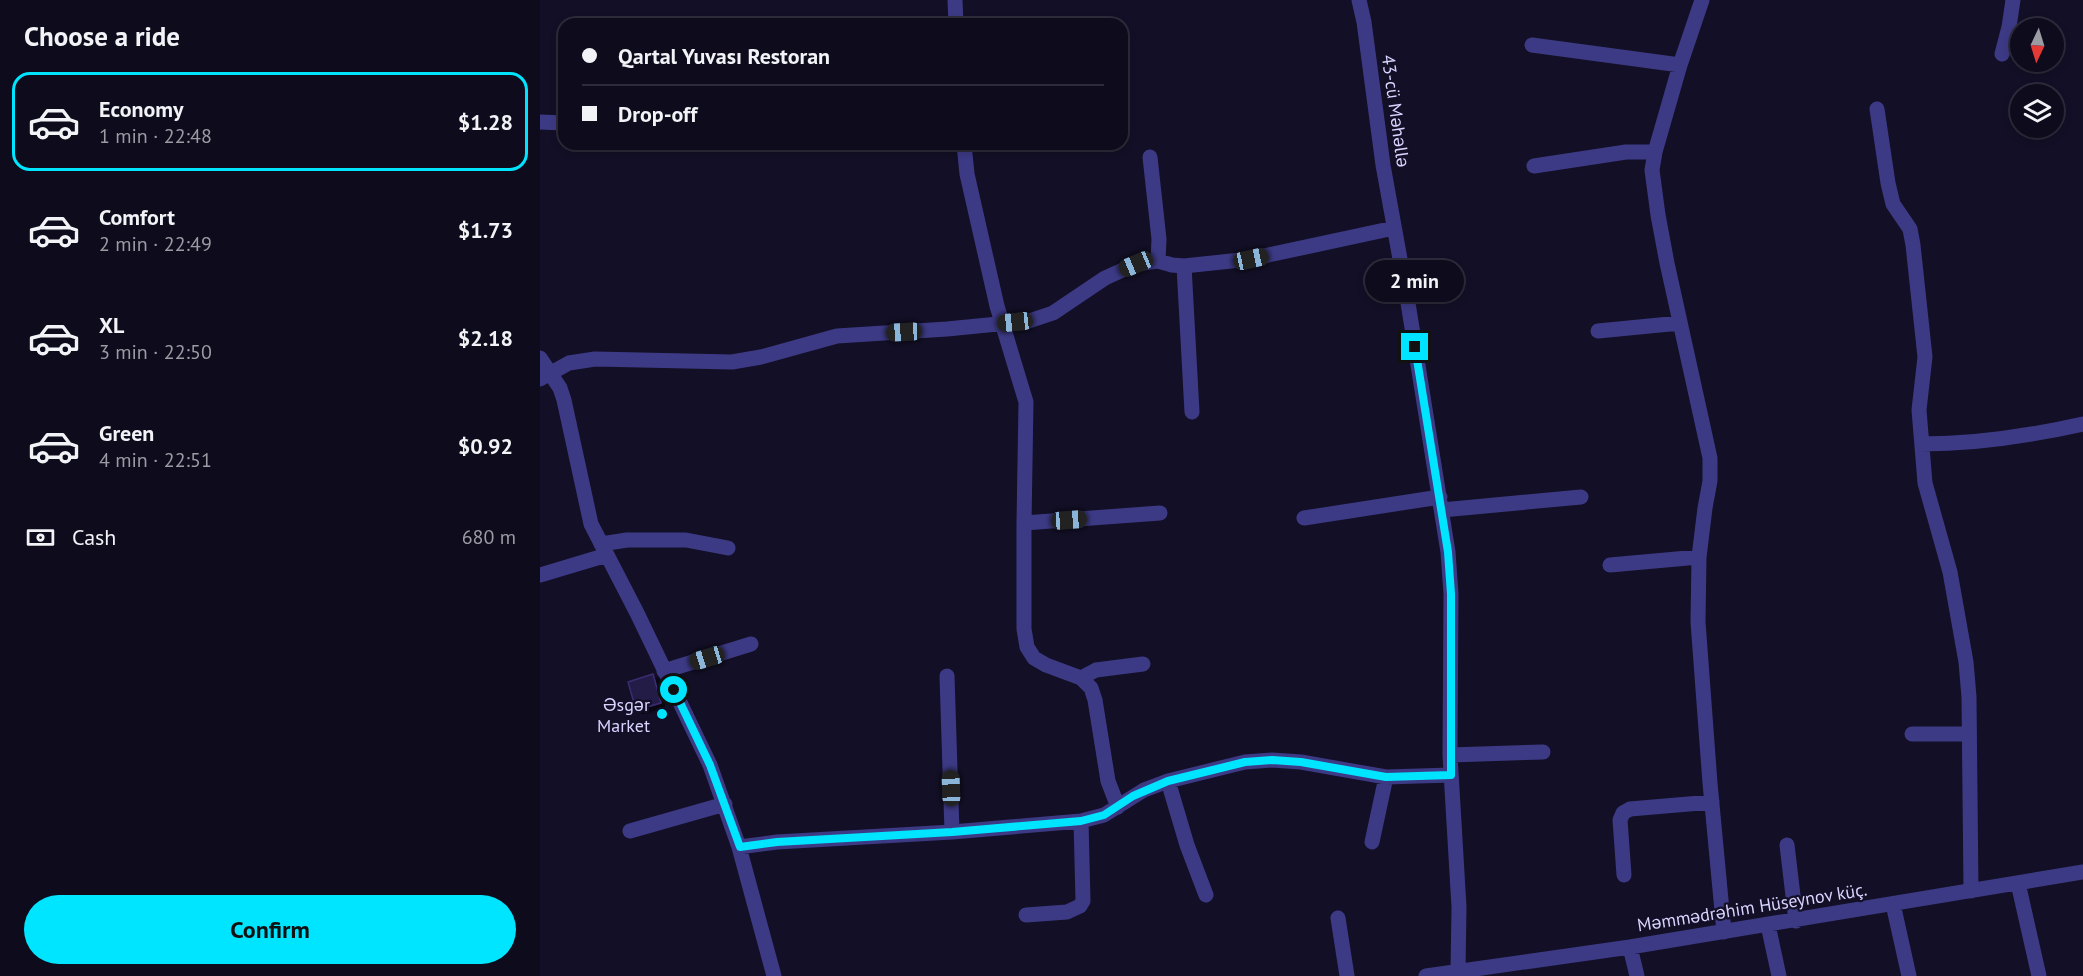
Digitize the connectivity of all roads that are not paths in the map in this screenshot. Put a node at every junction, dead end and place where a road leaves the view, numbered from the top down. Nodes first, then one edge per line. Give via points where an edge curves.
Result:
1 (955, 0) edge
2 (1359, 0) edge
3 (1702, 0) edge
4 (2013, 0) edge
5 (956, 18) edge
6 (1532, 45) dead end
7 (2002, 54) dead end
8 (1680, 65) junction
9 (1877, 109) dead end
10 (540, 122) edge
11 (558, 123) edge
12 (965, 150) edge
13 (1654, 152) junction
14 (1150, 157) dead end
15 (1534, 166) dead end
16 (1394, 228) junction
17 (1158, 261) junction
18 (1184, 267) junction
19 (1680, 323) junction
20 (1002, 324) junction
21 (1598, 331) dead end
22 (540, 358) edge
23 (545, 376) edge
24 (1192, 412) dead end
25 (2083, 424) edge
26 (1922, 444) junction
27 (1581, 497) dead end
28 (1441, 503) junction
29 (1160, 513) dead end
30 (1304, 518) dead end
31 (1024, 523) junction
32 (728, 548) dead end
33 (604, 549) junction
34 (1699, 557) junction
35 (1610, 565) dead end
36 (540, 575) edge
37 (751, 644) dead end
38 (1143, 664) dead end
39 (664, 671) junction
40 (947, 676) dead end
41 (1081, 678) junction
42 (1912, 734) dead end
43 (1969, 734) junction
44 (1543, 752) dead end
45 (1450, 755) junction
46 (1451, 775) junction
47 (1386, 777) junction
48 (1168, 781) junction
49 (1712, 802) junction
50 (725, 804) junction
51 (1118, 807) junction
52 (1081, 821) junction
53 (630, 831) dead end
54 (952, 832) junction
55 (1372, 842) dead end
56 (1787, 845) dead end
57 (740, 847) junction
58 (2083, 872) edge
59 (1624, 875) dead end
60 (2018, 883) junction
61 (1971, 891) junction
62 (1206, 895) dead end
63 (1893, 904) junction
64 (1026, 915) dead end
65 (1338, 918) dead end
66 (1796, 921) junction
67 (1768, 925) junction
68 (1724, 932) junction
69 (1630, 947) junction
70 (1458, 971) junction
71 (1493, 972) edge
72 (774, 976) edge
73 (1347, 976) edge
74 (1426, 976) edge
75 (1637, 976) edge
76 (1779, 976) edge
77 (1909, 976) edge
78 (2039, 976) edge

1 - 5 street
2 - 16 street, 43-cü Məhəllə
3 - 8 street
4 - 7 street
6 - 8 street
8 - 13 street
9 - 26 street via 1893,204 1910,229 1913,245 1925,357 1919,410
10 - 11 street
12 - 20 street
13 - 15 street
13 - 19 street via 1652,170 1658,215
14 - 17 street
16 - 18 street via 1251,259
16 - 28 street, 43-cü Məhəllə
17 - 18 street
17 - 20 street via 1120,271 1041,318
18 - 24 street
19 - 21 street
19 - 34 street via 1710,458
20 - 23 street via 837,336 732,362 595,359 568,363
20 - 31 street via 1026,402
22 - 23 street
23 - 33 street via 560,388 587,509
25 - 26 street via 2004,439
26 - 43 street via 1925,483 1950,572 1964,651
27 - 28 street
28 - 30 street
28 - 45 street, 43-cü Məhəllə via 1451,594
29 - 31 street
31 - 41 street via 1027,647 1034,658 1046,665
32 - 33 street via 686,540 627,540
33 - 36 street
33 - 39 street
34 - 35 street
34 - 49 street via 1698,622
37 - 39 street
38 - 41 street via 1096,670
39 - 50 street
40 - 54 street
41 - 51 street via 1091,688 1095,700 1108,782
42 - 43 street
43 - 61 street
44 - 45 street
45 - 46 street, 43-cü Məhəllə
46 - 47 street
46 - 70 street, 43-cü Məhəllə via 1459,907
47 - 48 street via 1272,760 1245,762
47 - 55 street
48 - 51 street via 1144,790
48 - 62 street
49 - 59 street via 1630,809 1623,813 1620,820
49 - 68 street
50 - 53 street
50 - 57 street
51 - 52 street
52 - 54 street
52 - 64 street via 1083,901 1067,912
54 - 57 street
56 - 66 street
57 - 72 street
58 - 60 street, Məmmədrəhim Hüseynov küç.
60 - 61 street, Məmmədrəhim Hüseynov küç.
60 - 78 street
61 - 63 street, Məmmədrəhim Hüseynov küç.
63 - 66 street, Məmmədrəhim Hüseynov küç.
63 - 77 street
65 - 73 street
66 - 67 street, Məmmədrəhim Hüseynov küç.
67 - 68 street, Məmmədrəhim Hüseynov küç.
67 - 76 street
68 - 69 street, Məmmədrəhim Hüseynov küç.
69 - 71 street, Məmmədrəhim Hüseynov küç.
69 - 75 street
70 - 71 street, Məmmədrəhim Hüseynov küç.
70 - 74 street, Məmmədrəhim Hüseynov küç.

